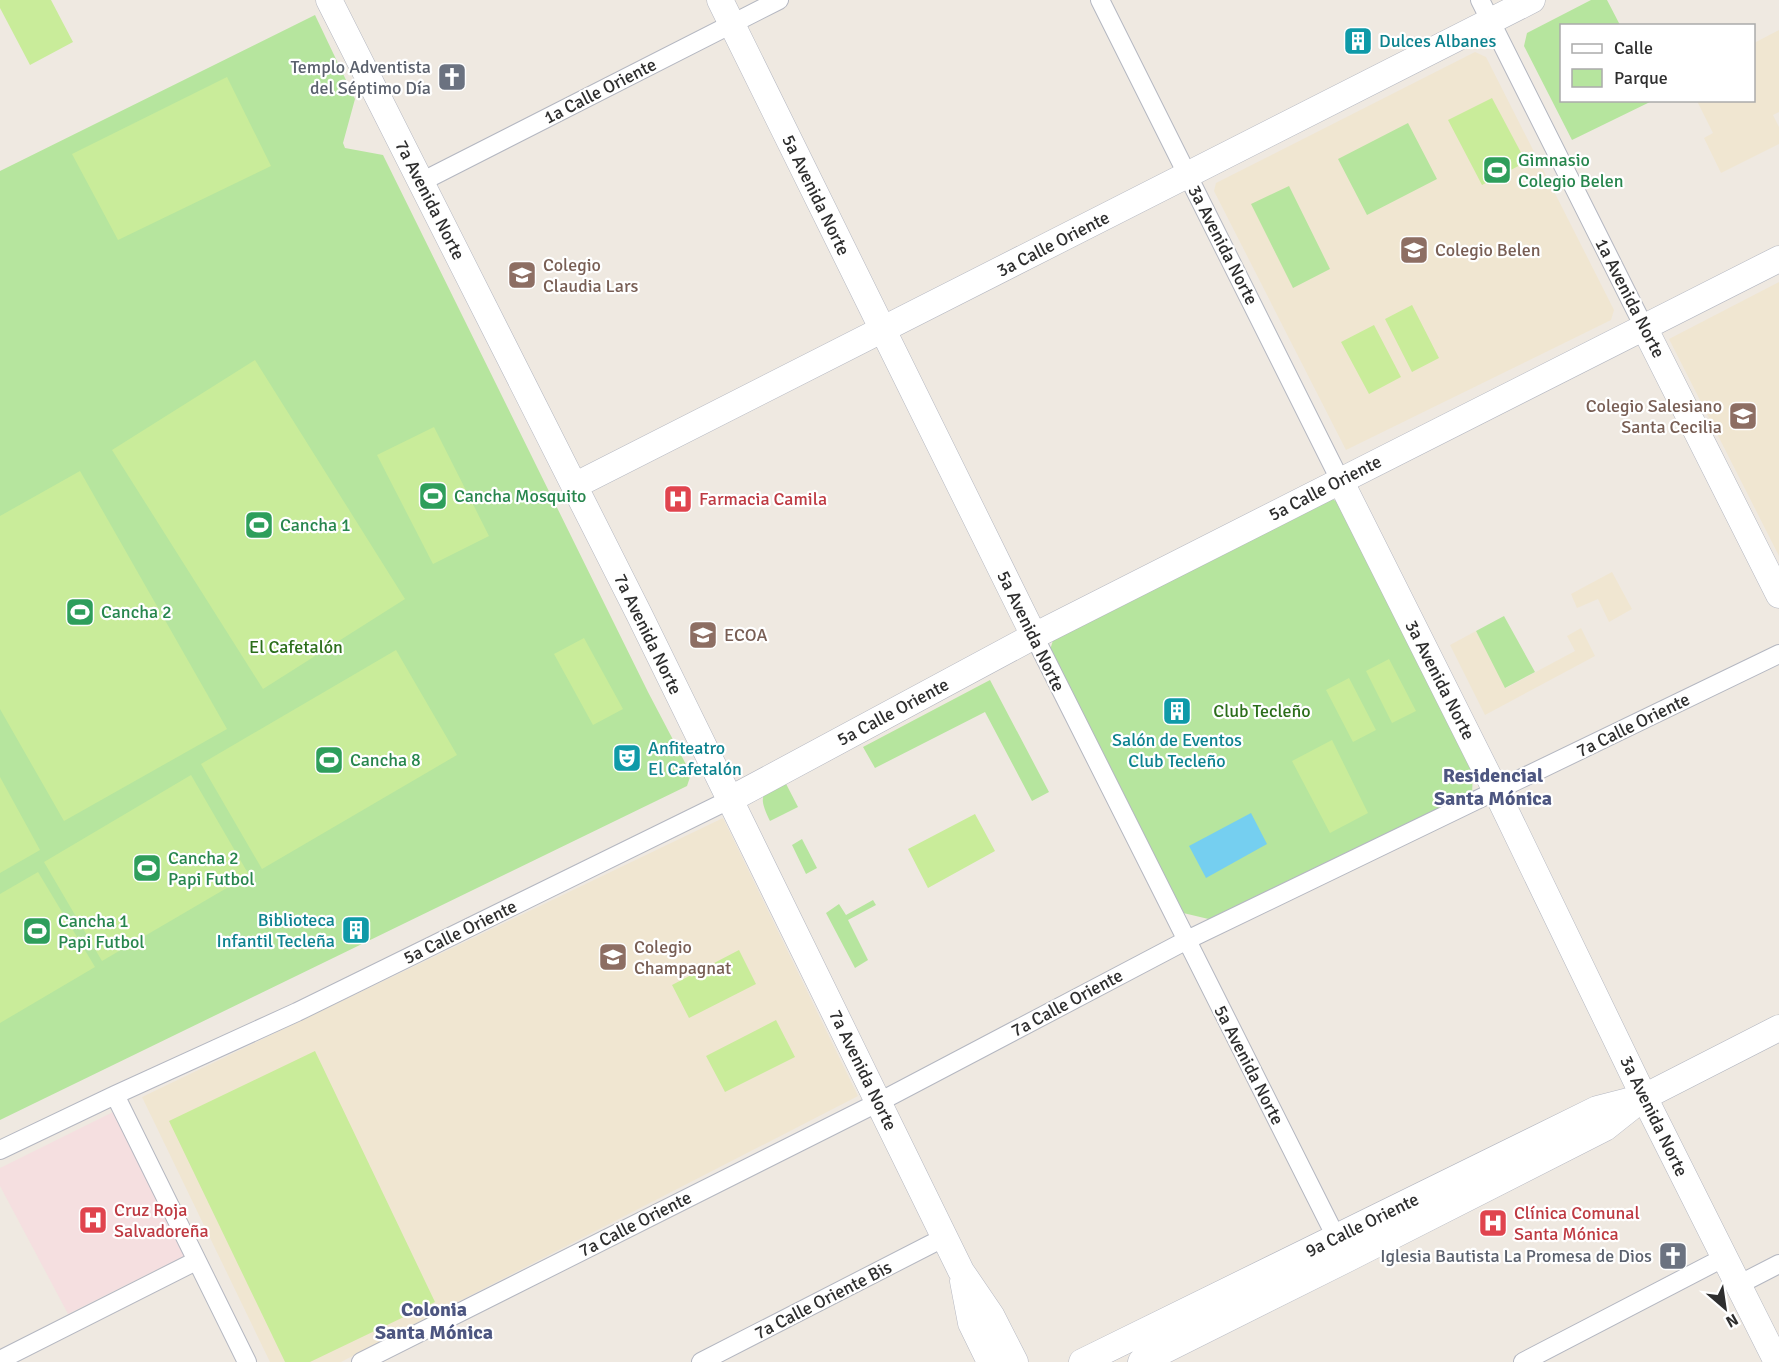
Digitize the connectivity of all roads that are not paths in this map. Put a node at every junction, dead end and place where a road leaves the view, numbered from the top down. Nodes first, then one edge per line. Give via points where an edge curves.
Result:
1 (329, 0) edge
2 (720, 0) edge
3 (779, 0) edge
4 (1100, 0) edge
5 (1532, 0) edge
6 (1485, 10) edge
7 (732, 24) junction
8 (1187, 175) junction
9 (421, 182) junction
10 (1779, 259) edge
11 (1644, 327) junction
12 (884, 330) junction
13 (1340, 480) junction
14 (574, 486) junction
15 (1779, 596) edge
16 (1034, 636) junction
17 (1779, 654) edge
18 (1496, 791) junction
19 (729, 800) junction
20 (1187, 940) junction
21 (1779, 1028) edge
22 (114, 1095) junction
23 (1644, 1097) junction
24 (879, 1102) junction
25 (0, 1150) edge
26 (945, 1237) junction
27 (1342, 1249) junction
28 (1725, 1257) junction
29 (196, 1261) junction
30 (1779, 1264) edge
31 (961, 1271) junction
32 (1738, 1285) junction
33 (1775, 1350) edge
34 (0, 1360) edge
35 (247, 1362) edge
36 (361, 1362) edge
37 (701, 1362) edge
38 (990, 1362) edge
39 (1016, 1362) edge
40 (1082, 1362) edge
41 (1141, 1362) edge
42 (1523, 1362) edge

1 - 9 street, 7a Avenida Norte
2 - 7 street, 5a Avenida Norte
3 - 7 street, 1a Calle Oriente
4 - 8 street, 3a Avenida Norte
5 - 6 street, 3a Calle Oriente
6 - 8 street, 3a Calle Oriente
6 - 11 street, 1a Avenida Norte
7 - 9 street, 1a Calle Oriente
7 - 12 street, 5a Avenida Norte
8 - 12 street, 3a Calle Oriente
8 - 13 street, 3a Avenida Norte
9 - 14 street, 7a Avenida Norte
10 - 11 street, 5a Calle Oriente
11 - 13 street, 5a Calle Oriente
11 - 15 street, 1a Avenida Norte
12 - 14 street, 3a Calle Oriente
12 - 16 street, 5a Avenida Norte
13 - 16 street, 5a Calle Oriente
13 - 18 street, 3a Avenida Norte
14 - 19 street, 7a Avenida Norte
16 - 19 street, 5a Calle Oriente
16 - 20 street, 5a Avenida Norte
17 - 18 street, 7a Calle Oriente
18 - 20 street, 7a Calle Oriente
18 - 23 street, 3a Avenida Norte
19 - 22 street, 5a Calle Oriente via 297,1012
19 - 24 street, 7a Avenida Norte
20 - 24 street, 7a Calle Oriente
20 - 27 street, 5a Avenida Norte
21 - 23 street, 9a Calle Oriente
22 - 25 street, 5a Calle Oriente
22 - 29 street
23 - 27 street, 9a Calle Oriente via 1597,1109
23 - 28 street, 3a Avenida Norte
24 - 26 street, 7a Avenida Norte
24 - 36 street, 7a Calle Oriente
26 - 31 street, 7a Avenida Norte
26 - 37 street, 7a Calle Oriente Bis
27 - 40 street, 9a Calle Oriente
27 - 41 street, 9a Calle Oriente
28 - 32 street, 3a Avenida Norte
28 - 42 street
29 - 34 street
29 - 35 street
30 - 32 street
31 - 38 street, 7a Avenida Norte via 972,1323
31 - 39 street, 7a Avenida Norte via 991,1314
32 - 33 street, 3a Avenida Norte

